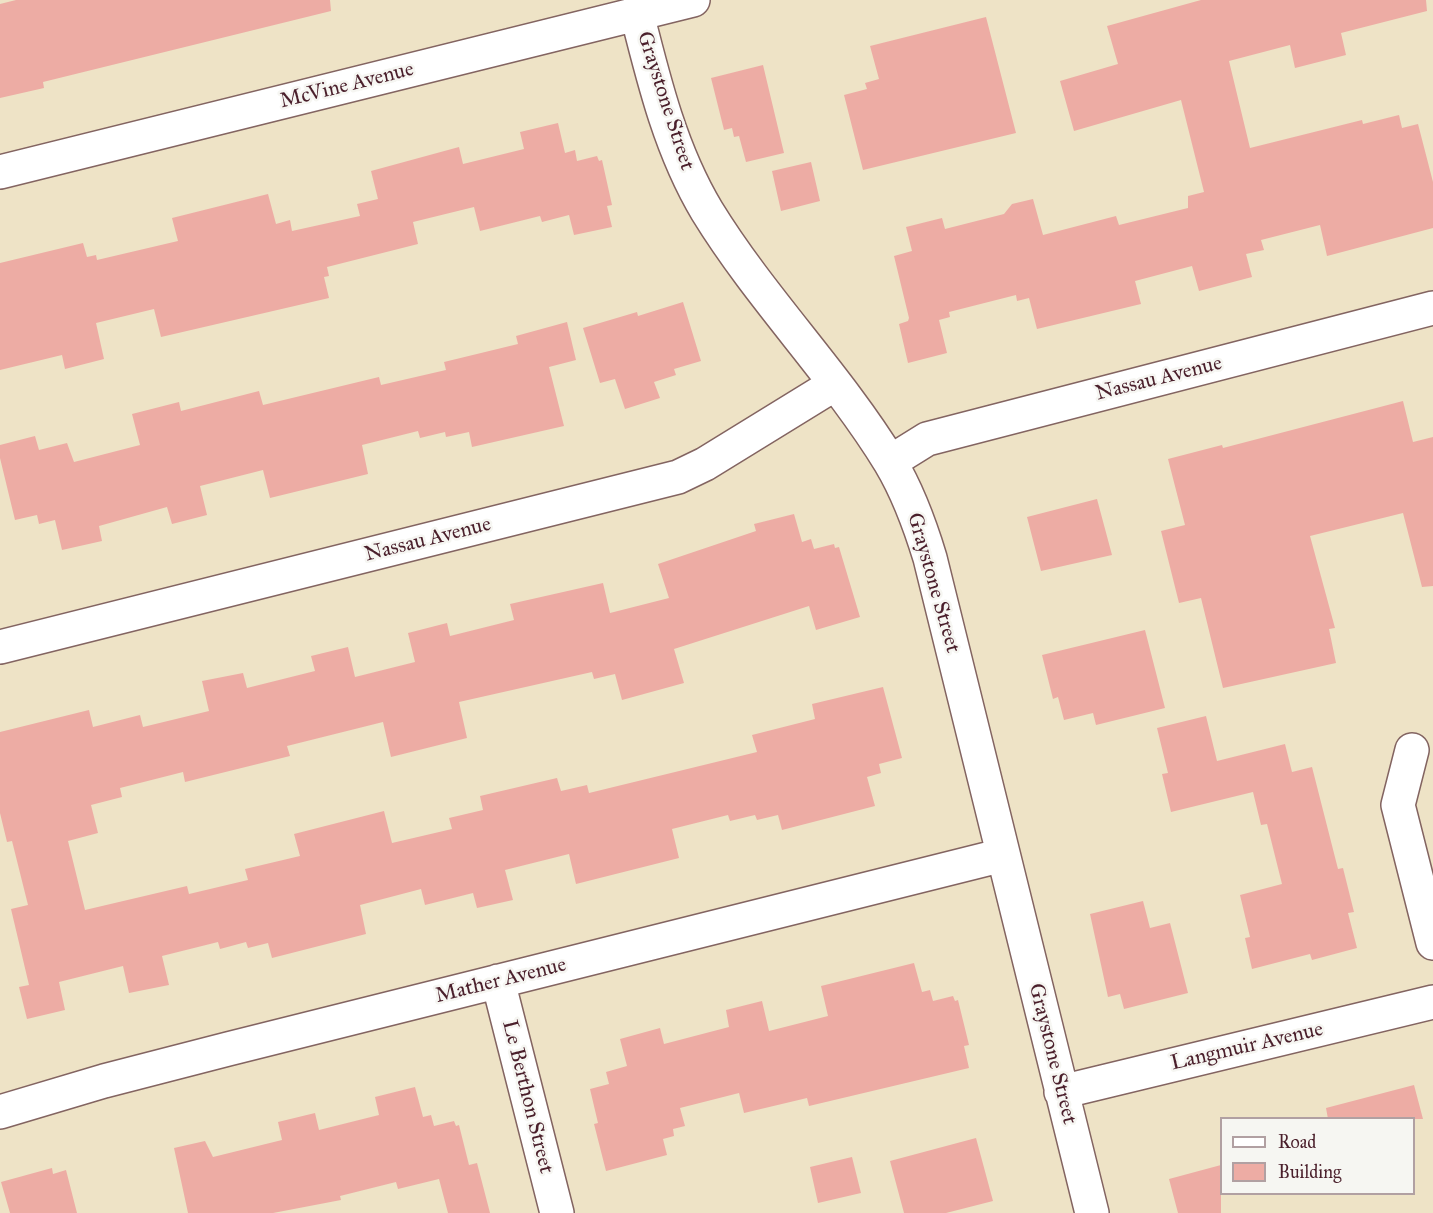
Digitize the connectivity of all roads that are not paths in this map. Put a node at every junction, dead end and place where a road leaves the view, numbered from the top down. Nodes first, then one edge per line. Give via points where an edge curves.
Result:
1 (693, 0) edge
2 (637, 14) junction
3 (0, 172) edge
4 (1433, 308) edge
5 (835, 384) junction
6 (890, 462) junction
7 (0, 647) edge
8 (1412, 750) dead end
9 (1003, 855) junction
10 (1433, 943) edge
11 (498, 981) junction
12 (1433, 1002) edge
13 (1061, 1092) junction
14 (0, 1112) edge
15 (557, 1213) edge
16 (1092, 1213) edge

1 - 2 street, McVine Avenue
2 - 3 street, McVine Avenue
2 - 5 street, Graystone Street via 672,138 694,189 729,243
4 - 6 street, Nassau Avenue via 927,439
5 - 6 street, Graystone Street
5 - 7 street, Nassau Avenue via 678,477
6 - 9 street, Graystone Street via 930,558
8 - 10 street via 1398,805
9 - 11 street, Mather Avenue
9 - 13 street, Graystone Street
11 - 14 street, Mather Avenue via 104,1081
11 - 15 street, Le Berthon Street
12 - 13 street, Langmuir Avenue
13 - 16 street, Graystone Street

